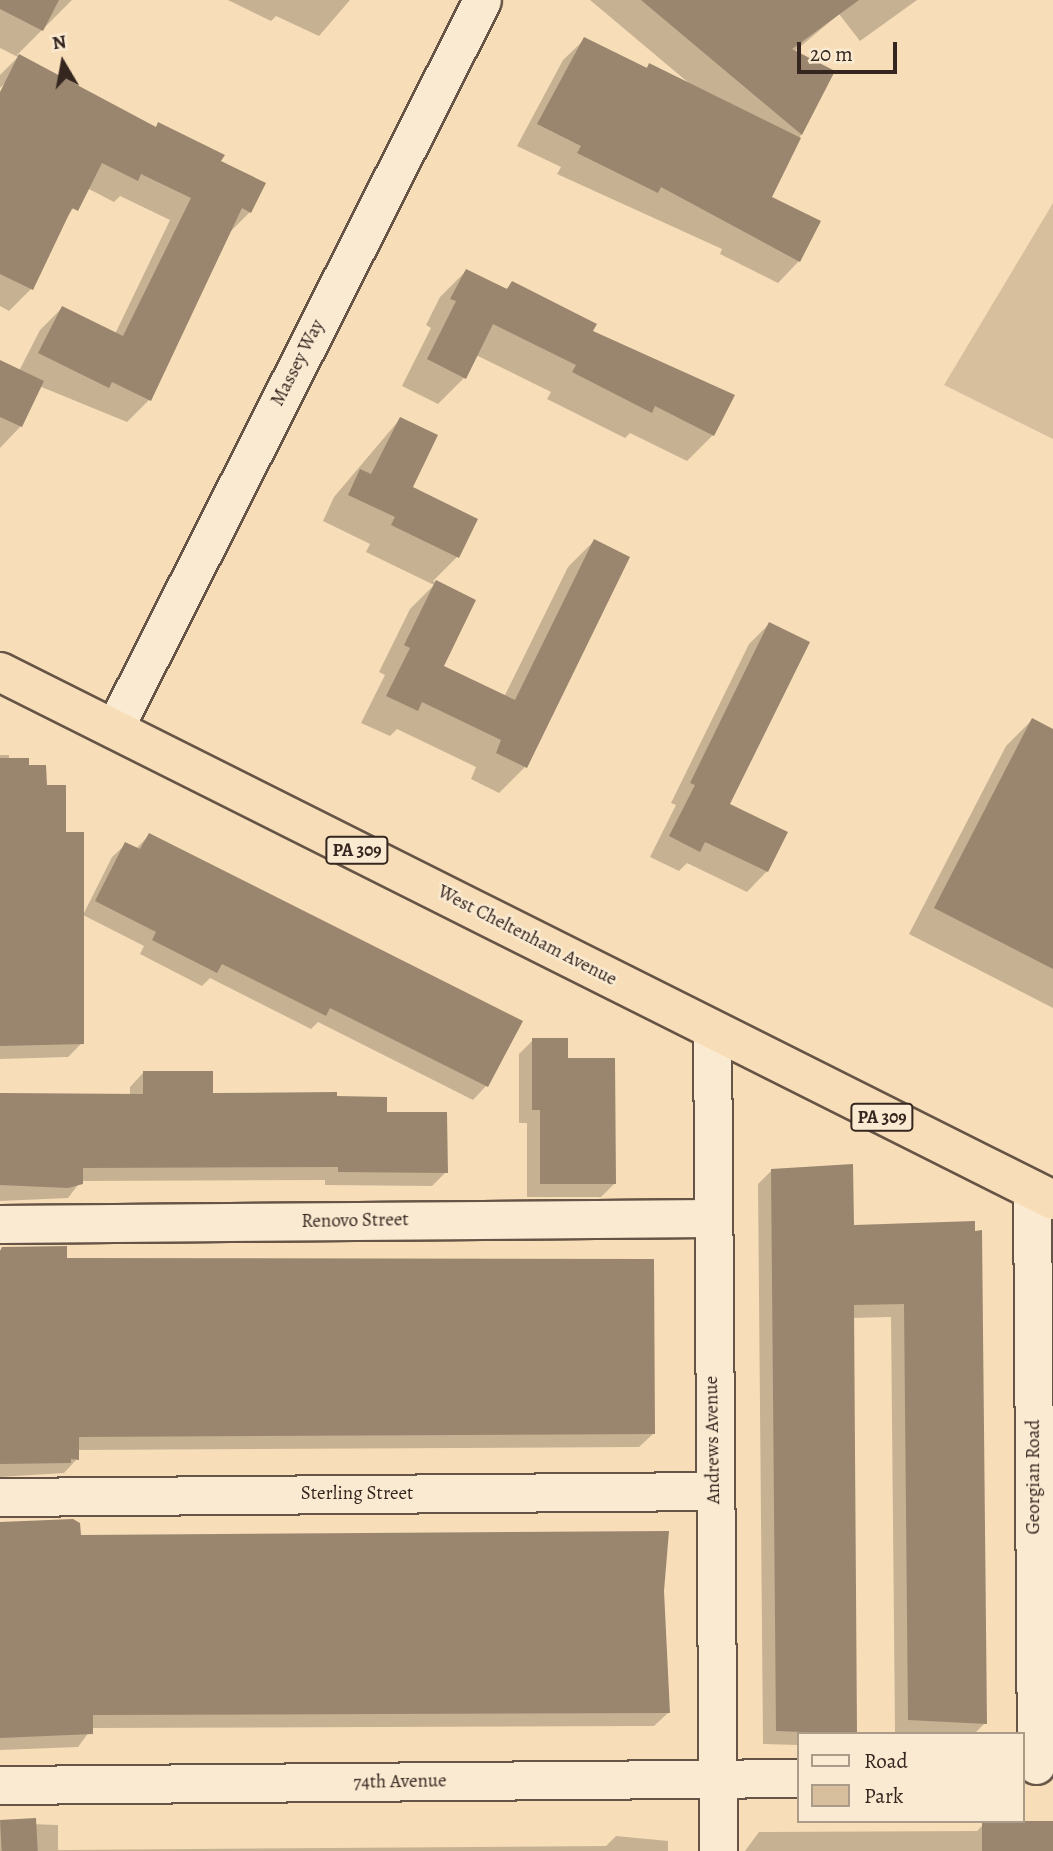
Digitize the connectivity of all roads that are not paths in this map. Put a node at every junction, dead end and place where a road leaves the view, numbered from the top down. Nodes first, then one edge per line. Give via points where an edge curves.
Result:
1 (482, 0) edge
2 (0, 672) edge
3 (115, 727) junction
4 (712, 1030) junction
5 (1042, 1195) edge
6 (710, 1218) junction
7 (0, 1224) edge
8 (714, 1491) junction
9 (0, 1497) edge
10 (1037, 1764) edge
11 (797, 1778) edge
12 (718, 1779) junction
13 (0, 1785) edge
14 (718, 1851) edge

1 - 3 street, Massey Way
2 - 3 highway, West Cheltenham Avenue / PA 309
3 - 4 highway, West Cheltenham Avenue / PA 309
4 - 5 highway, West Cheltenham Avenue / PA 309
4 - 6 street, Andrews Avenue
5 - 10 street, Georgian Road
6 - 7 street, Renovo Street
6 - 8 street, Andrews Avenue
8 - 9 street, Sterling Street
8 - 12 street, Andrews Avenue
11 - 12 street, 74th Avenue
12 - 13 street, 74th Avenue
12 - 14 street, Andrews Avenue

